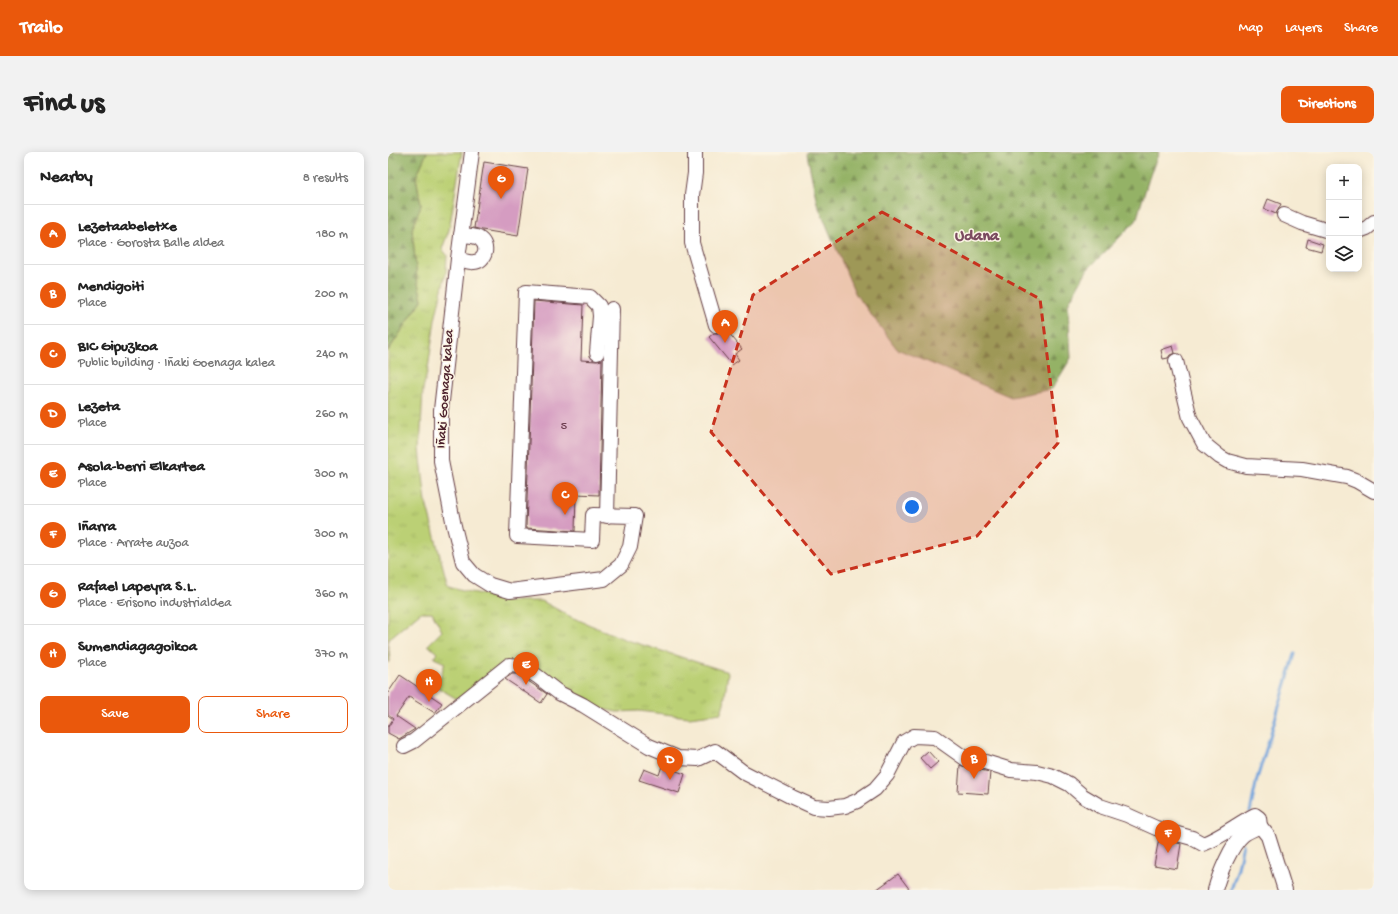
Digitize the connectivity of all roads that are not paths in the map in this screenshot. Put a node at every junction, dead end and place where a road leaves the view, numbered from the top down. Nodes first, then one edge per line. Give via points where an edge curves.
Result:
1 (472, 152) edge
2 (695, 152) edge
3 (1284, 215) dead end
4 (1374, 222) edge
5 (1326, 230) edge
6 (1362, 230) edge
7 (612, 309) dead end
8 (716, 325) dead end
9 (597, 353) dead end
10 (1176, 361) dead end
11 (1374, 491) edge
12 (607, 516) junction
13 (404, 746) dead end
14 (1254, 820) junction
15 (1215, 890) edge
16 (1285, 890) edge

1 - 12 street, Iñaki Goenaga kalea via 441,410 441,461 463,562 474,575 490,585 510,591 604,579 621,565 630,547 635,516
2 - 8 street via 692,243
3 - 5 street
4 - 6 street
7 - 12 street
9 - 12 street via 599,306 590,297 526,292 517,536 592,540 593,515
10 - 11 street via 1190,418 1204,444 1220,457 1246,466 1302,469 1348,477
13 - 14 street via 414,741 510,665 521,666 559,693 649,746 678,758 698,759 715,751 743,772 814,807 845,806 875,789 887,775 904,742 919,735 935,737 966,759 1011,770 1053,776 1100,806 1204,844
14 - 15 street via 1224,865
14 - 16 street via 1268,836

